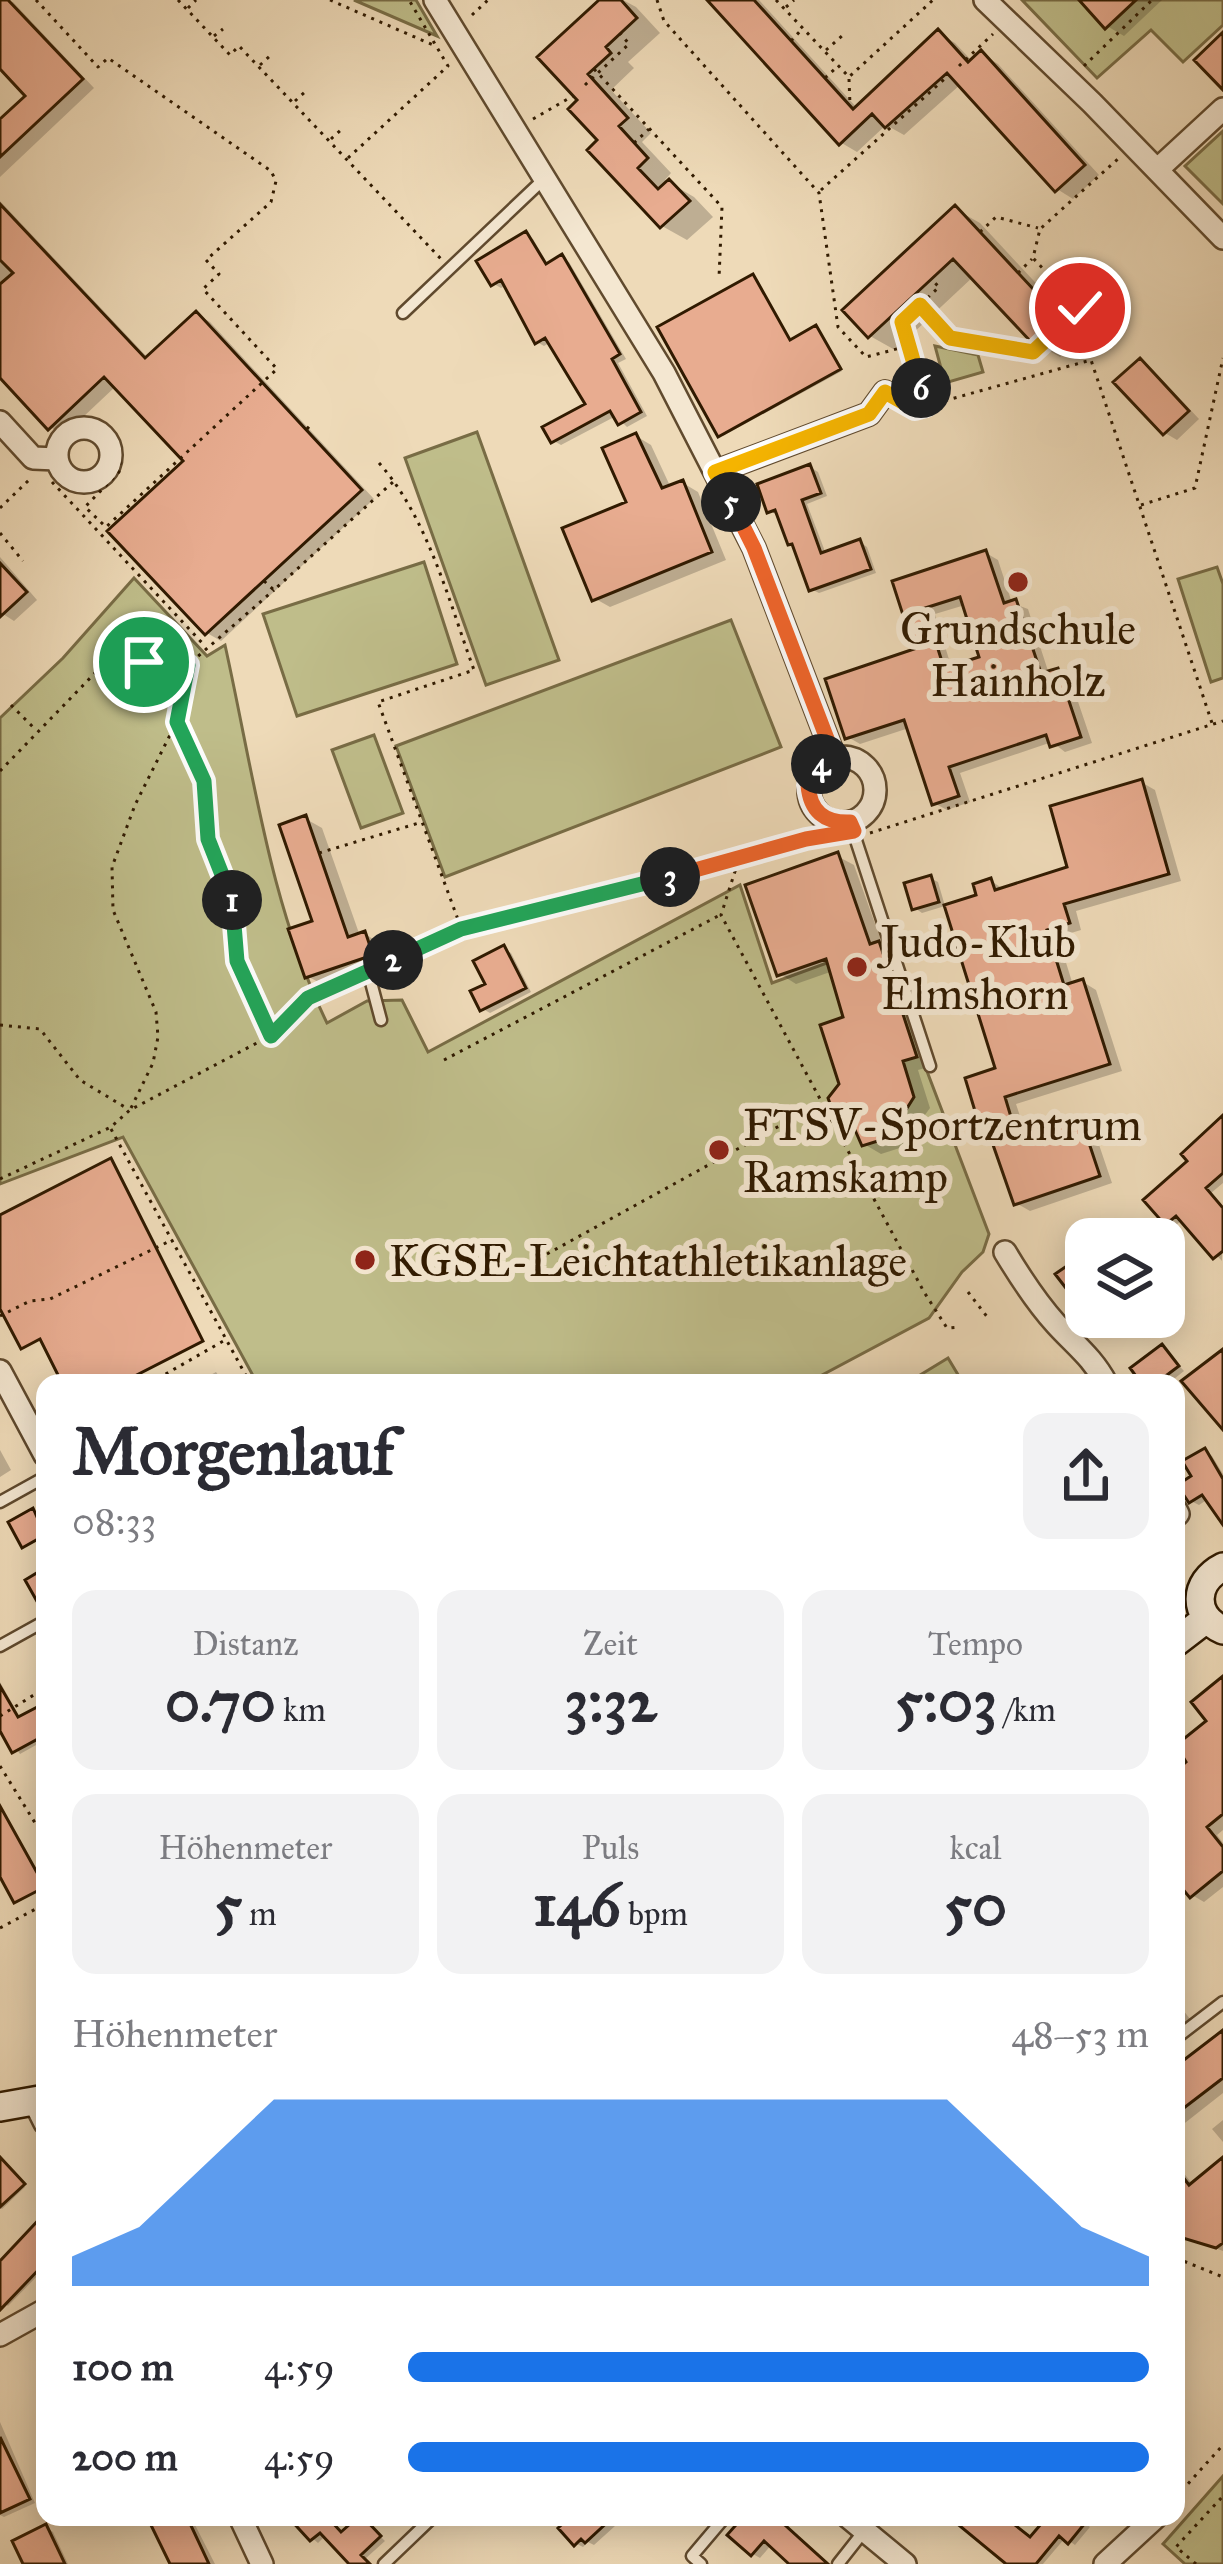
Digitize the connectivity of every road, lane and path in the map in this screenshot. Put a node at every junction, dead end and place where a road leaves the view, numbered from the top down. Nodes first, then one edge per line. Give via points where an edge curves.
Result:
1 (36, 0) edge
2 (178, 0) edge
3 (196, 0) edge
4 (330, 0) edge
5 (409, 0) edge
6 (435, 0) edge
7 (488, 0) edge
8 (657, 0) edge
9 (776, 0) edge
10 (794, 0) edge
11 (933, 0) edge
12 (985, 0) edge
13 (1152, 0) edge
14 (784, 9) junction
15 (186, 10) junction
16 (1007, 21) junction
17 (223, 28) dead end
18 (803, 28) junction
19 (620, 34) dead end
20 (843, 35) dead end
21 (213, 37) junction
22 (446, 39) junction
23 (791, 41) dead end
24 (825, 52) junction
25 (270, 56) dead end
26 (838, 65) junction
27 (259, 66) junction
28 (959, 66) dead end
29 (596, 72) junction
30 (949, 75) dead end
31 (849, 77) junction
32 (825, 78) dead end
33 (1069, 80) junction
34 (585, 85) dead end
35 (305, 92) dead end
36 (617, 94) junction
37 (573, 96) dead end
38 (611, 100) dead end
39 (293, 103) junction
40 (850, 105) dead end
41 (1223, 109) edge
42 (342, 129) dead end
43 (515, 129) junction
44 (649, 129) junction
45 (330, 141) junction
46 (634, 143) dead end
47 (1134, 145) junction
48 (346, 159) junction
49 (1158, 169) junction
50 (545, 178) junction
51 (819, 193) junction
52 (1040, 229) junction
53 (980, 232) dead end
54 (1223, 238) edge
55 (1034, 258) junction
56 (450, 268) junction
57 (1018, 273) dead end
58 (719, 278) dead end
59 (931, 279) dead end
60 (1061, 288) junction
61 (1045, 302) dead end
62 (920, 305) junction
63 (403, 313) dead end
64 (894, 314) dead end
65 (902, 322) junction
66 (908, 346) junction
67 (1223, 358) edge
68 (885, 392) joint
69 (926, 406) junction
70 (0, 422) edge
71 (312, 423) dead end
72 (307, 429) dead end
73 (55, 449) joint
74 (379, 464) dead end
75 (31, 469) junction
76 (715, 472) junction
77 (395, 481) junction
78 (1139, 506) junction
79 (0, 508) edge
80 (0, 533) edge
81 (23, 561) dead end
82 (264, 580) dead end
83 (274, 590) junction
84 (206, 647) junction
85 (188, 665) junction
86 (11, 705) dead end
87 (1223, 721) edge
88 (177, 722) junction
89 (1212, 725) junction
90 (38, 732) junction
91 (834, 757) junction
92 (0, 770) edge
93 (424, 821) junction
94 (852, 827) junction
95 (319, 853) dead end
96 (739, 860) junction
97 (722, 915) junction
98 (461, 929) junction
99 (368, 971) junction
100 (381, 1020) dead end
101 (0, 1025) edge
102 (271, 1036) junction
103 (443, 1060) dead end
104 (930, 1066) dead end
105 (822, 1102) junction
106 (130, 1109) junction
107 (111, 1127) junction
108 (0, 1179) edge
109 (172, 1240) junction
110 (1005, 1252) dead end
111 (547, 1254) dead end
112 (968, 1292) dead end
113 (0, 1316) edge
114 (988, 1318) dead end
115 (959, 1327) dead end
116 (226, 1340) junction
117 (0, 1371) edge
118 (166, 1374) edge
119 (245, 1374) edge
120 (1100, 1374) edge
121 (36, 1438) edge
122 (36, 1482) edge
123 (0, 1502) edge
124 (1223, 1567) edge
125 (1215, 1625) edge
126 (36, 1627) edge
127 (1185, 1638) edge
128 (0, 1646) edge
129 (36, 1694) edge
130 (0, 1716) edge
131 (0, 1766) edge
132 (36, 1824) edge
133 (36, 1909) edge
134 (0, 1928) edge
135 (1223, 2002) edge
136 (1185, 2031) edge
137 (0, 2108) edge
138 (36, 2108) edge
139 (1185, 2262) edge
140 (1223, 2278) edge
141 (36, 2315) edge
142 (0, 2335) edge
143 (1223, 2445) edge
144 (1185, 2487) edge
145 (1223, 2495) edge
146 (244, 2526) edge
147 (424, 2526) edge
148 (717, 2526) edge
149 (855, 2526) edge
150 (858, 2526) edge
151 (1146, 2526) edge
152 (262, 2564) edge
153 (384, 2564) edge
154 (701, 2564) edge
155 (838, 2564) edge
156 (904, 2564) edge
157 (1105, 2564) edge
158 (1196, 2564) edge

1 - 73 path via 98,67 108,58 276,181 271,202 206,260 219,274 202,289 277,369 106,527 85,507 118,472 112,436 76,424
2 - 15 path
3 - 15 path
4 - 22 path
5 - 22 path
6 - 22 street
7 - 22 path
8 - 51 path via 664,21
9 - 14 path
10 - 14 path
11 - 31 path
12 - 16 street
13 - 33 path
14 - 18 path
15 - 21 path
16 - 28 path
16 - 33 street
17 - 21 path
18 - 23 path
18 - 24 path
19 - 29 path via 629,44
20 - 24 path
21 - 27 path via 230,55 239,46
22 - 43 street
22 - 48 path via 448,66
24 - 26 path
25 - 27 path
26 - 31 path
26 - 32 path
27 - 39 path
29 - 34 path
29 - 36 path
30 - 51 path
31 - 40 path
33 - 47 street
35 - 39 path
36 - 38 path
36 - 44 path
37 - 43 path
39 - 45 path
41 - 49 street
42 - 45 path
43 - 50 street
44 - 46 path
44 - 58 path via 722,207
45 - 48 path
47 - 49 street
47 - 52 path
48 - 56 path
49 - 54 street
50 - 56 lane
50 - 76 street
51 - 66 path via 838,327 866,357
52 - 53 path via 996,217
52 - 55 path
55 - 57 path
55 - 60 path
56 - 63 lane
59 - 62 path via 939,287
60 - 61 path
60 - 62 path via 1080,308 1033,352 950,338
62 - 65 path
64 - 65 path
65 - 66 path
66 - 69 path
67 - 78 path via 1195,488
68 - 69 path via 915,409
68 - 76 street via 869,414
69 - 78 path via 1091,360
70 - 75 street
71 - 72 path
73 - 75 street
74 - 77 path
75 - 79 path
75 - 84 path
76 - 91 street via 754,548
77 - 83 path
77 - 93 path via 474,670 378,702
78 - 89 path
80 - 81 path
82 - 83 path
83 - 84 path
84 - 85 path
85 - 88 path
85 - 90 path via 97,670
86 - 90 path
87 - 89 path
88 - 102 path via 204,781 208,839 234,906 237,961
88 - 106 path via 112,866 113,910 156,1012 158,1037
89 - 94 path via 868,833
90 - 92 path
91 - 94 street via 859,761 874,782 870,807
91 - 94 street via 813,772 809,798 824,818
93 - 95 path
93 - 98 path
94 - 96 path
94 - 104 lane
96 - 97 path
96 - 98 path
97 - 103 path
97 - 105 path
98 - 99 path
99 - 100 lane
99 - 102 path via 308,998
101 - 106 path via 40,1029 80,1080
102 - 106 path
105 - 111 path
105 - 115 path via 924,1292 947,1328
106 - 107 path
107 - 108 path
107 - 109 path
109 - 113 path
109 - 116 path
110 - 120 street
112 - 114 path
116 - 118 path
116 - 119 path
117 - 121 street
122 - 123 lane
124 - 125 street via 1201,1589 1201,1610
125 - 127 street
126 - 128 lane
129 - 130 path
131 - 132 path
133 - 134 path
135 - 136 lane
137 - 138 street
139 - 140 path
141 - 142 street
143 - 144 path
145 - 158 path via 1176,2547
146 - 152 street
147 - 153 lane
148 - 154 lane via 692,2556
149 - 155 lane
150 - 156 street
151 - 157 street

